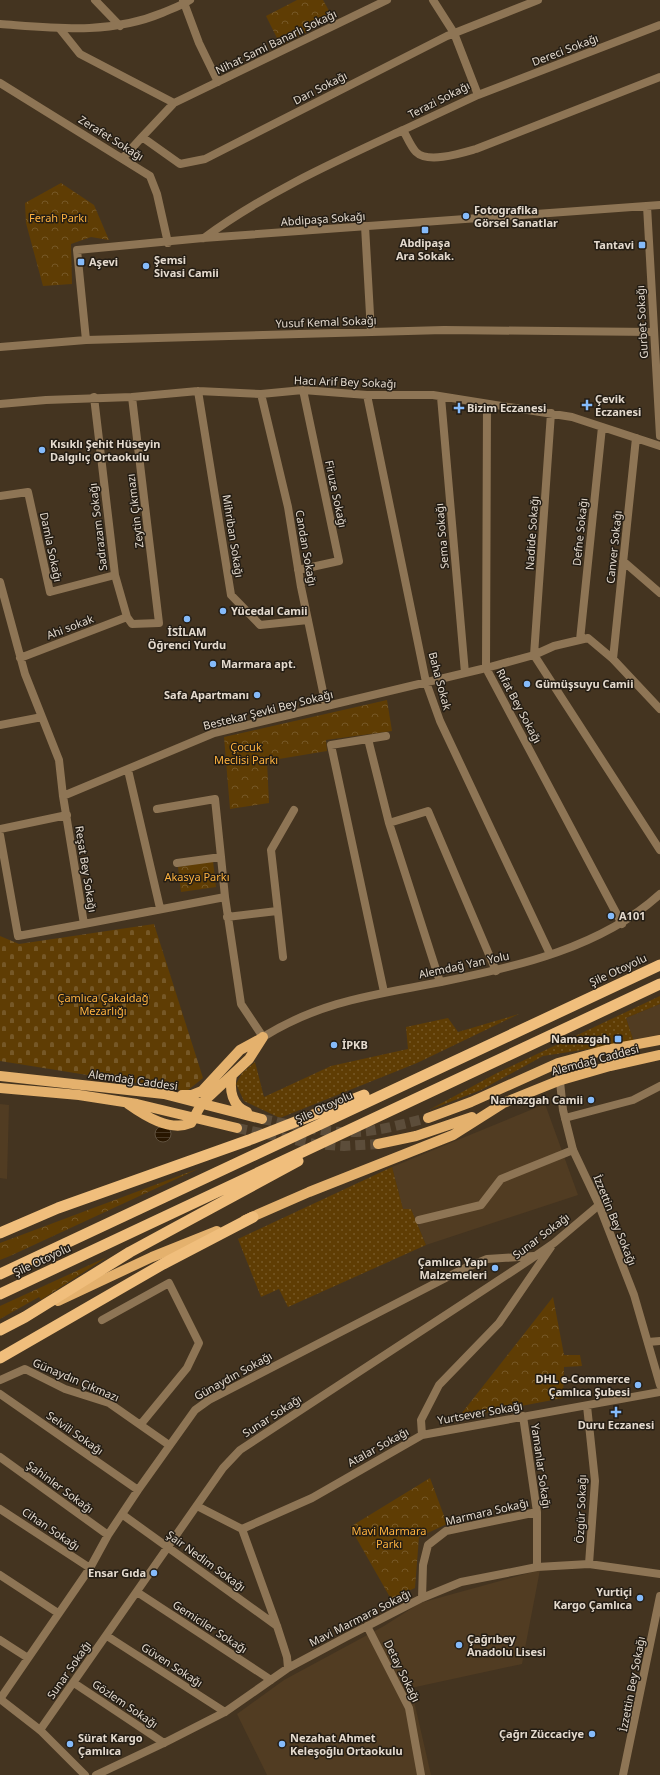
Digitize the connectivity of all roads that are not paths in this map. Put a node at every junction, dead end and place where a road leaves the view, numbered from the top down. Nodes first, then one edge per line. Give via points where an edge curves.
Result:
1 (95, 0) edge
2 (387, 0) edge
3 (433, 0) edge
4 (538, 0) edge
5 (185, 1) edge
6 (0, 24) edge
7 (660, 25) edge
8 (120, 26) junction
9 (60, 29) junction
10 (454, 33) junction
11 (660, 77) edge
12 (218, 82) junction
13 (0, 83) edge
14 (478, 95) junction
15 (174, 103) junction
16 (404, 130) junction
17 (142, 137) junction
18 (123, 158) junction
19 (660, 205) edge
20 (647, 206) junction
21 (365, 226) junction
22 (203, 238) junction
23 (168, 242) junction
24 (371, 332) junction
25 (653, 332) junction
26 (86, 340) junction
27 (0, 347) edge
28 (303, 390) junction
29 (198, 391) junction
30 (261, 394) junction
31 (367, 395) junction
32 (94, 397) junction
33 (132, 397) junction
34 (441, 397) junction
35 (0, 404) edge
36 (487, 404) junction
37 (551, 413) junction
38 (602, 427) junction
39 (660, 436) edge
40 (636, 438) junction
41 (660, 446) edge
42 (0, 496) edge
43 (623, 560) junction
44 (298, 570) junction
45 (115, 575) junction
46 (0, 582) edge
47 (660, 593) edge
48 (127, 617) junction
49 (308, 620) junction
50 (580, 640) junction
51 (534, 655) junction
52 (20, 658) junction
53 (613, 659) junction
54 (486, 668) junction
55 (465, 673) junction
56 (426, 682) junction
57 (326, 706) junction
58 (660, 708) edge
59 (42, 717) junction
60 (0, 725) edge
61 (386, 736) dead end
62 (368, 739) junction
63 (128, 770) junction
64 (63, 796) junction
65 (157, 809) dead end
66 (294, 810) dead end
67 (67, 815) junction
68 (389, 823) junction
69 (0, 829) edge
70 (0, 835) edge
71 (660, 850) edge
72 (221, 857) junction
73 (177, 863) dead end
74 (660, 894) edge
75 (225, 897) junction
76 (160, 908) junction
77 (277, 911) junction
78 (227, 917) junction
79 (84, 924) junction
80 (622, 924) junction
81 (550, 954) junction
82 (283, 957) dead end
83 (660, 965) edge
84 (496, 971) junction
85 (440, 982) junction
86 (660, 984) edge
87 (384, 992) junction
88 (263, 1037) junction
89 (660, 1040) edge
90 (660, 1055) edge
91 (454, 1060) junction
92 (558, 1063) junction
93 (0, 1076) edge
94 (232, 1076) junction
95 (558, 1081) junction
96 (660, 1086) edge
97 (0, 1088) edge
98 (164, 1094) junction
99 (202, 1103) junction
100 (502, 1104) junction
101 (195, 1118) junction
102 (428, 1118) tunnel mouth
103 (565, 1118) junction
104 (236, 1128) tunnel mouth
105 (339, 1136) junction
106 (378, 1144) tunnel mouth
107 (573, 1150) junction
108 (599, 1205) junction
109 (253, 1217) junction
110 (419, 1220) dead end
111 (0, 1233) edge
112 (554, 1243) junction
113 (534, 1256) junction
114 (0, 1274) edge
115 (0, 1294) edge
116 (25, 1317) junction
117 (102, 1320) dead end
118 (0, 1330) edge
119 (660, 1341) edge
120 (648, 1342) junction
121 (0, 1358) edge
122 (0, 1380) edge
123 (660, 1385) edge
124 (660, 1392) edge
125 (0, 1394) edge
126 (587, 1406) junction
127 (523, 1416) junction
128 (141, 1424) junction
129 (422, 1435) junction
130 (169, 1445) junction
131 (0, 1458) edge
132 (138, 1490) junction
133 (198, 1506) junction
134 (0, 1508) edge
135 (537, 1512) junction
136 (123, 1514) junction
137 (242, 1529) junction
138 (108, 1535) junction
139 (168, 1547) junction
140 (589, 1564) junction
141 (537, 1567) junction
142 (90, 1568) junction
143 (660, 1574) edge
144 (0, 1575) edge
145 (137, 1592) junction
146 (660, 1596) edge
147 (422, 1598) junction
148 (58, 1612) junction
149 (277, 1626) junction
150 (367, 1626) junction
151 (107, 1636) junction
152 (0, 1640) edge
153 (28, 1658) junction
154 (288, 1668) junction
155 (271, 1680) junction
156 (74, 1682) junction
157 (0, 1699) edge
158 (225, 1712) junction
159 (40, 1730) junction
160 (164, 1743) junction
161 (85, 1775) edge
162 (96, 1775) edge
163 (421, 1775) edge
164 (623, 1775) edge

1 - 8 street
2 - 12 street, Nihat Sami Banarlı Sokağı
3 - 10 street, Terazi Sokağı
4 - 10 street, Darı Sokağı
5 - 8 street via 152,17
5 - 12 street via 199,43
6 - 9 street
7 - 14 street, Dereci Sokağı
8 - 9 street
9 - 15 street via 80,54
10 - 14 street, Terazi Sokağı
10 - 17 street, Darı Sokağı via 205,159 180,164
11 - 16 street via 476,149 445,157 429,157 416,153
12 - 15 street, Nihat Sami Banarlı Sokağı
13 - 18 street, Zerafet Sokağı
14 - 16 street, Terazi Sokağı
15 - 17 street, Nihat Sami Banarlı Sokağı
16 - 22 street, Terazi Sokağı via 317,170 234,215
17 - 18 street
18 - 23 street, Zerafet Sokağı via 150,176 157,194
19 - 20 street, Abdipaşa Sokağı
20 - 21 street, Abdipaşa Sokağı
20 - 25 street, Gurbet Sokağı
21 - 22 street, Abdipaşa Sokağı
21 - 24 street
22 - 23 street, Abdipaşa Sokağı
23 - 26 street, Abdipaşa Sokağı via 77,250
24 - 25 street, Yusuf Kemal Sokağı
24 - 26 street, Yusuf Kemal Sokağı
25 - 39 street, Gurbet Sokağı
26 - 27 street, Yusuf Kemal Sokağı
28 - 30 street, Hacı Arif Bey Sokağı
28 - 31 street, Hacı Arif Bey Sokağı
28 - 44 street, Firuze Sokağı via 339,561
29 - 30 street, Hacı Arif Bey Sokağı
29 - 33 street, Hacı Arif Bey Sokağı
29 - 49 street, Mihriban Sokağı via 231,596 260,624
30 - 44 street, Candan Sokağı via 288,507
31 - 34 street, Hacı Arif Bey Sokağı
31 - 56 street, Baha Sokak
32 - 33 street, Hacı Arif Bey Sokağı
32 - 35 street, Hacı Arif Bey Sokağı
32 - 45 street, Sadrazam Sokağı
33 - 48 street, Zeytin Çıkmazı via 159,623 132,624
34 - 36 street, Hacı Arif Bey Sokağı
34 - 55 street, Sema Sokağı
36 - 37 street, Hacı Arif Bey Sokağı
36 - 54 street, Rıfat Bey Sokağı
37 - 38 street, Hacı Arif Bey Sokağı
37 - 51 street, Nadide Sokağı
38 - 40 street, Hacı Arif Bey Sokağı
38 - 50 street, Defne Sokağı
40 - 41 street, Hacı Arif Bey Sokağı
40 - 43 street, Canver Sokağı
42 - 45 street, Damla Sokağı via 28,492 50,592
43 - 47 street
43 - 53 street, Canver Sokağı
44 - 49 street, Candan Sokağı
45 - 48 street, Sadrazam Sokağı
46 - 52 street, Reşat Bey Sokağı
48 - 52 street, Ahi sokak
49 - 57 street, Candan Sokağı
50 - 51 street, Bestekar Şevki Bey Sokağı via 554,646
50 - 53 street via 588,638
51 - 54 street, Bestekar Şevki Bey Sokağı
51 - 71 street
52 - 59 street, Reşat Bey Sokağı
53 - 58 street
54 - 55 street, Bestekar Şevki Bey Sokağı
54 - 80 street, Rıfat Bey Sokağı
55 - 56 street, Bestekar Şevki Bey Sokağı
56 - 57 street, Bestekar Şevki Bey Sokağı
56 - 81 street, Baha Sokak via 440,721
57 - 63 street, Bestekar Şevki Bey Sokağı via 214,733
59 - 60 street
59 - 64 street, Reşat Bey Sokağı via 58,760
61 - 62 street
62 - 68 street
62 - 87 street via 331,745
63 - 64 street, Bestekar Şevki Bey Sokağı
63 - 76 street
64 - 67 street, Reşat Bey Sokağı
65 - 72 street via 216,799
66 - 77 street via 271,850
67 - 69 street
67 - 79 street, Reşat Bey Sokağı
68 - 84 street via 428,811
68 - 85 street
70 - 79 street via 18,936
72 - 73 street
72 - 75 street
74 - 80 street, Alemdağ Yan Yolu
75 - 76 street, Reşat Bey Sokağı
75 - 78 street
76 - 79 street, Reşat Bey Sokağı
77 - 78 street
77 - 82 street
78 - 88 street via 241,1004
80 - 81 street, Alemdağ Yan Yolu via 594,938
81 - 84 street, Alemdağ Yan Yolu
83 - 91 highway, Şile Otoyolu
84 - 85 street, Alemdağ Yan Yolu
85 - 87 street, Alemdağ Yan Yolu
86 - 105 highway, Şile Otoyolu
87 - 88 street, Alemdağ Yan Yolu via 329,1005 280,1026
88 - 94 main road via 249,1059
88 - 98 main road via 240,1050 197,1094
89 - 92 main road, Alemdağ Caddesi via 606,1050
90 - 95 main road, Alemdağ Caddesi
91 - 111 highway via 249,1140 58,1208
91 - 114 highway, Şile Otoyolu
92 - 95 street, İzzettin Bey Sokağı
92 - 102 main road, Alemdağ Caddesi via 471,1102
93 - 98 main road, Alemdağ Caddesi
94 - 99 main road
94 - 99 main road, Alemdağ Caddesi via 230,1091 237,1105 262,1119
95 - 100 main road, Alemdağ Caddesi
95 - 103 street, İzzettin Bey Sokağı
96 - 103 street via 633,1100
97 - 101 main road, Alemdağ Caddesi via 79,1095 126,1103 155,1121 182,1125 191,1123
98 - 99 main road, Alemdağ Caddesi
99 - 101 main road
100 - 106 main road, Alemdağ Caddesi via 442,1128
100 - 109 main road via 453,1135
101 - 104 main road
103 - 107 street, İzzettin Bey Sokağı
105 - 115 highway, Şile Otoyolu
105 - 116 highway via 282,1171 130,1252
107 - 108 street, İzzettin Bey Sokağı
107 - 110 street via 501,1179 481,1205
108 - 112 street, Sunar Sokağı
108 - 120 street, İzzettin Bey Sokağı via 634,1295
109 - 116 main road via 152,1256
109 - 121 highway via 163,1264
112 - 113 street, Sunar Sokağı
112 - 129 street, Atalar Sokağı via 499,1323 439,1386 421,1420
113 - 130 street, Günaydın Sokağı via 487,1259 358,1321 209,1400 195,1410
113 - 133 street, Sunar Sokağı via 240,1450 223,1468
116 - 118 highway
117 - 128 street via 169,1283 200,1344 187,1368
119 - 120 street
120 - 123 street, İzzettin Bey Sokağı
122 - 128 street, Günaydın Çıkmazı via 25,1369 65,1389 109,1403
124 - 126 street, Yurtsever Sokağı
125 - 132 street, Selvili Sokağı
126 - 127 street, Yurtsever Sokağı
126 - 140 street, Özgür Sokağı via 595,1481
127 - 129 street, Yurtsever Sokağı
127 - 135 street, Yamanlar Sokağı
128 - 130 street, Günaydın Çıkmazı
129 - 137 street, Atalar Sokağı via 312,1498
130 - 132 street, Günaydın Sokağı
131 - 138 street, Şahinler Sokağı
132 - 136 street, Günaydın Sokağı
133 - 137 street
133 - 139 street, Sunar Sokağı
134 - 142 street, Cihan Sokağı
135 - 141 street, Yamanlar Sokağı
135 - 147 street, Marmara Sokağı via 446,1531 428,1545 423,1565
136 - 138 street, Günaydın Sokağı
136 - 139 street, Şair Nedim Sokağı
137 - 149 street, Şair Nedim Sokağı
138 - 142 street, Günaydın Sokağı
139 - 145 street, Sunar Sokağı
139 - 149 street, Şair Nedim Sokağı
140 - 141 street, Mavi Marmara Sokağı
140 - 143 street, Mavi Marmara Sokağı
141 - 147 street, Mavi Marmara Sokağı via 461,1582
142 - 148 street, Günaydın Sokağı
144 - 148 street
145 - 151 street, Sunar Sokağı
145 - 155 street, Gemiciler Sokağı
146 - 164 street, İzzettin Bey Sokağı
147 - 150 street, Mavi Marmara Sokağı
148 - 153 street, Günaydın Sokağı
149 - 154 street, Şair Nedim Sokağı
150 - 154 street, Mavi Marmara Sokağı
150 - 163 street, Detay Sokağı via 408,1708
151 - 156 street, Sunar Sokağı
151 - 158 street, Güven Sokağı
152 - 153 street
153 - 157 street, Günaydın Sokağı
154 - 155 street, Mavi Marmara Sokağı
155 - 158 street, Mavi Marmara Sokağı
156 - 159 street, Sunar Sokağı
156 - 160 street, Gözlem Sokağı
157 - 159 street
158 - 160 street, Mavi Marmara Sokağı
159 - 161 street
160 - 162 street, Mavi Marmara Sokağı

